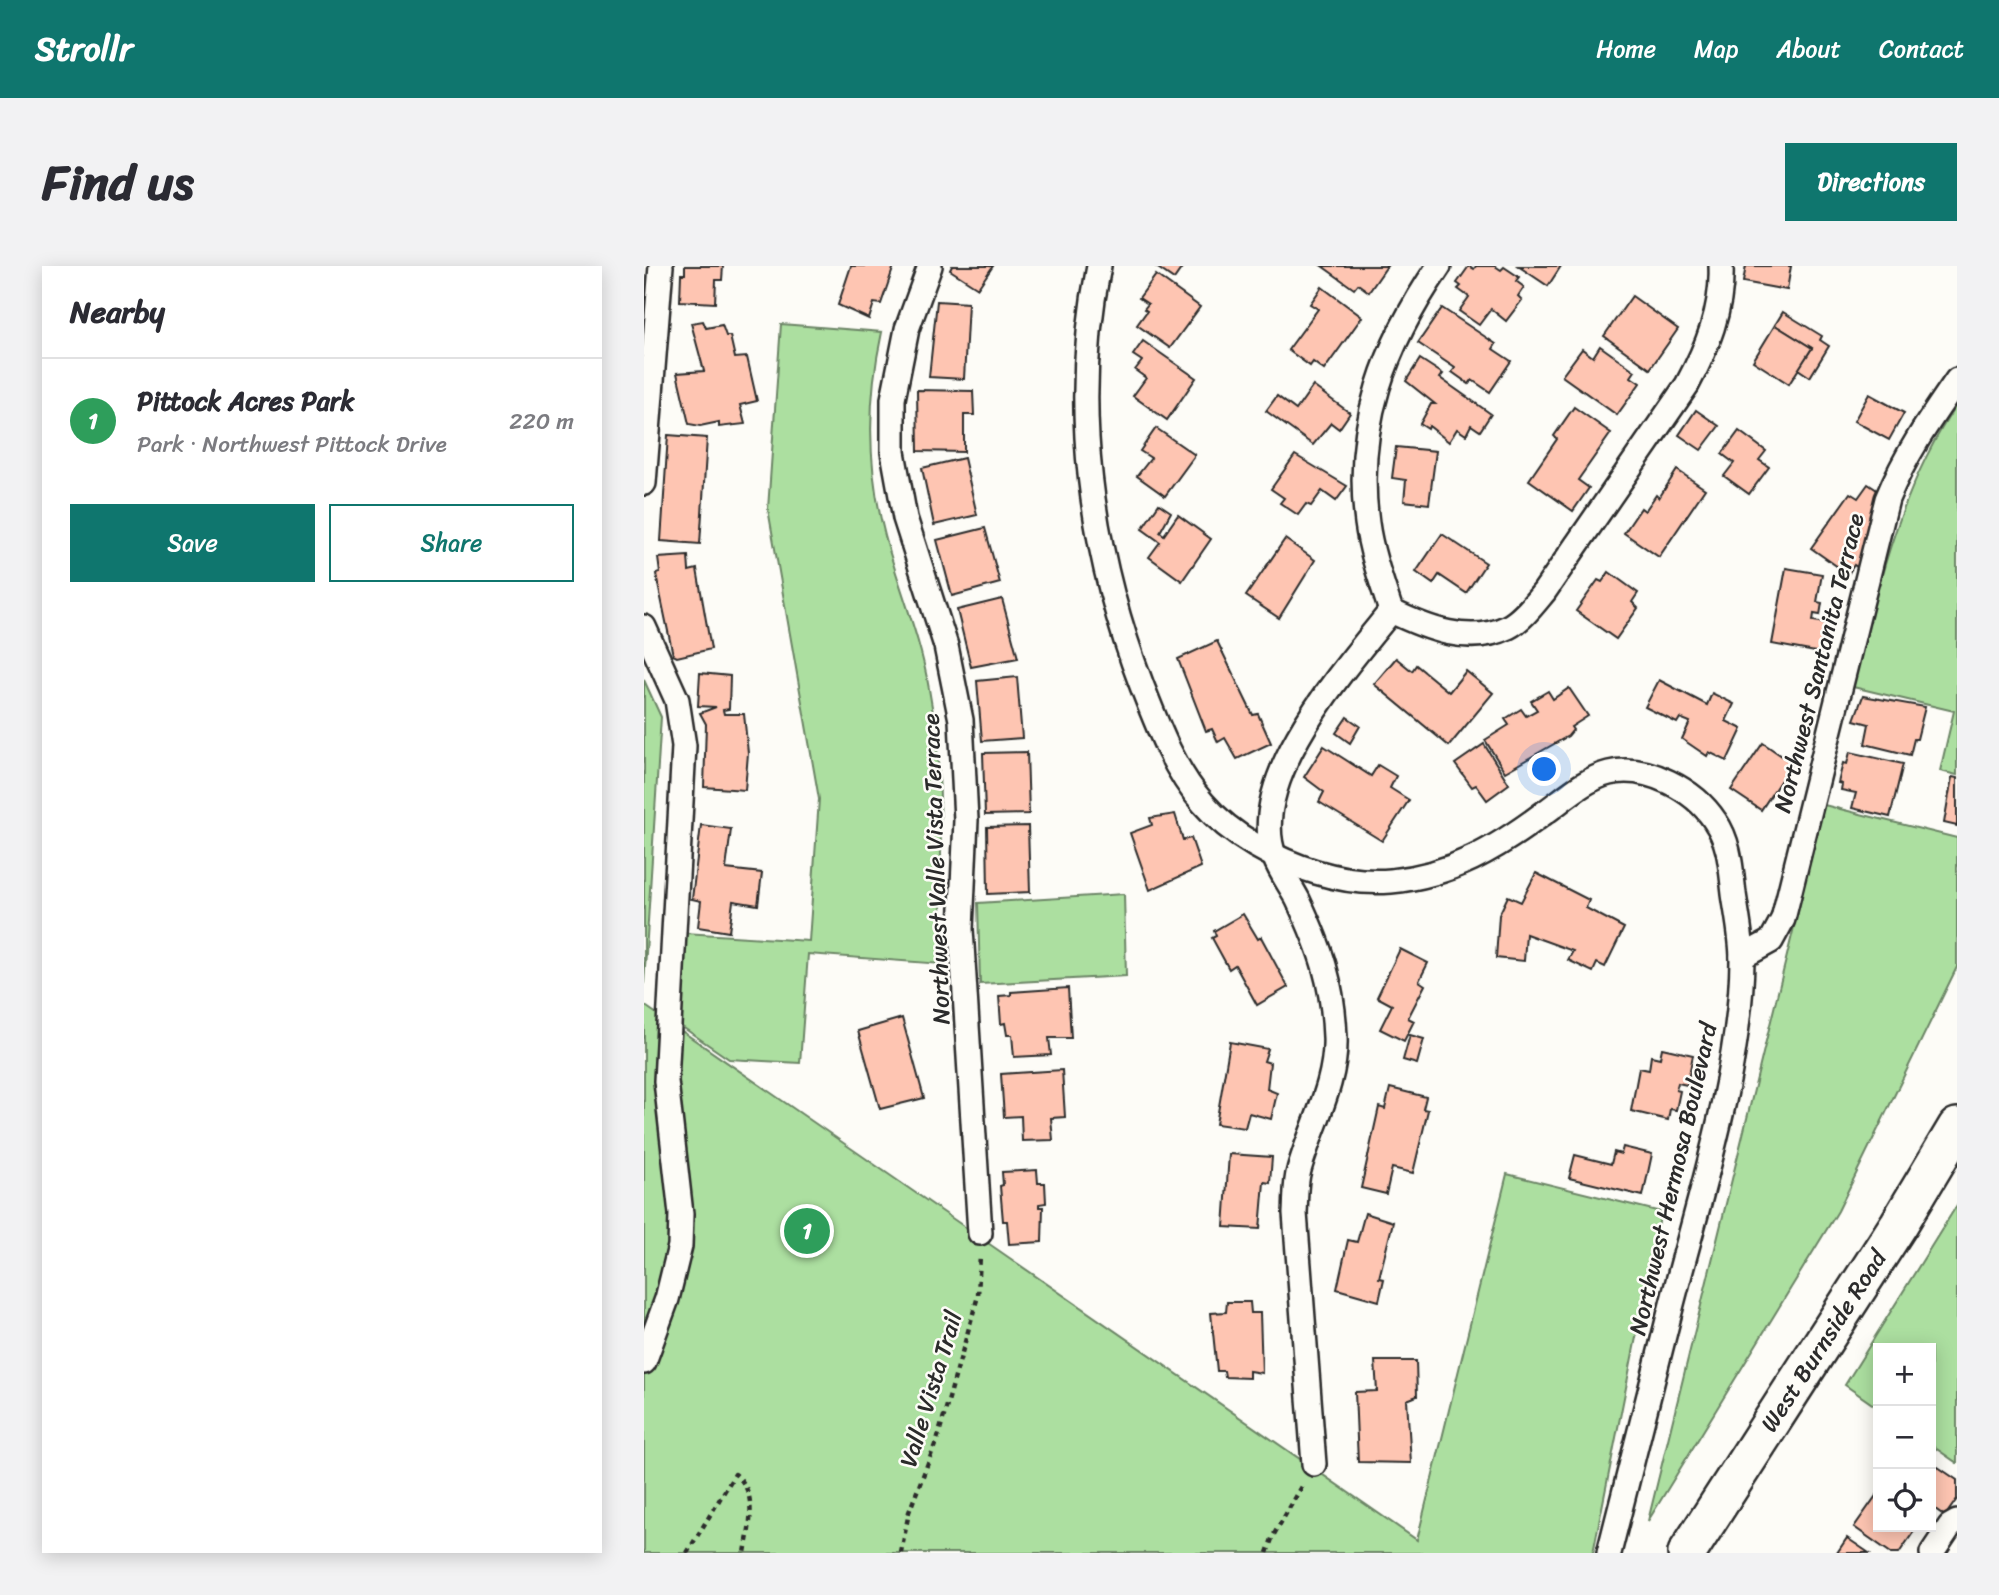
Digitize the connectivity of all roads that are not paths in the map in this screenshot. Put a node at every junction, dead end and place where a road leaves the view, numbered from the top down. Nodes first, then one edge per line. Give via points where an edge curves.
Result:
1 (662, 266) edge
2 (930, 266) edge
3 (1099, 266) edge
4 (1438, 266) edge
5 (1721, 266) edge
6 (1957, 380) edge
7 (644, 483) edge
8 (1391, 611) junction
9 (644, 627) edge
10 (1274, 857) junction
11 (1742, 957) junction
12 (1957, 1127) edge
13 (980, 1233) road end
14 (644, 1362) edge
15 (1314, 1464) road end
16 (1957, 1522) edge
17 (1609, 1553) edge
18 (1687, 1553) edge
19 (1931, 1553) edge

1 - 7 street
2 - 13 street, Northwest Valle Vista Terrace via 907,329 893,399 893,452 905,519 946,646 961,720 966,820 961,929
3 - 10 street, Northwest Hermosa Boulevard via 1088,347 1086,413 1090,486 1106,577 1133,662 1177,766 1205,806
4 - 8 street via 1398,330 1372,408 1365,485 1367,524
5 - 8 street via 1714,320 1701,359 1528,611 1509,626 1486,634 1445,632
6 - 11 street, Northwest Santanita Terrace via 1920,432 1887,499 1783,919 1771,940
8 - 10 street via 1330,687 1286,761 1271,813
9 - 14 street via 677,700 684,746 666,1081 681,1214 680,1246
10 - 11 street, Northwest Hermosa Boulevard via 1332,877 1357,880 1385,882 1440,873 1505,843 1592,781 1614,772 1637,773 1679,787 1702,804 1719,826 1729,853
10 - 15 street via 1327,966 1333,1009 1335,1041 1326,1098 1298,1172 1295,1213
11 - 17 street, Northwest Hermosa Boulevard via 1735,1034 1717,1123
12 - 18 main road, West Burnside Road
16 - 19 street

